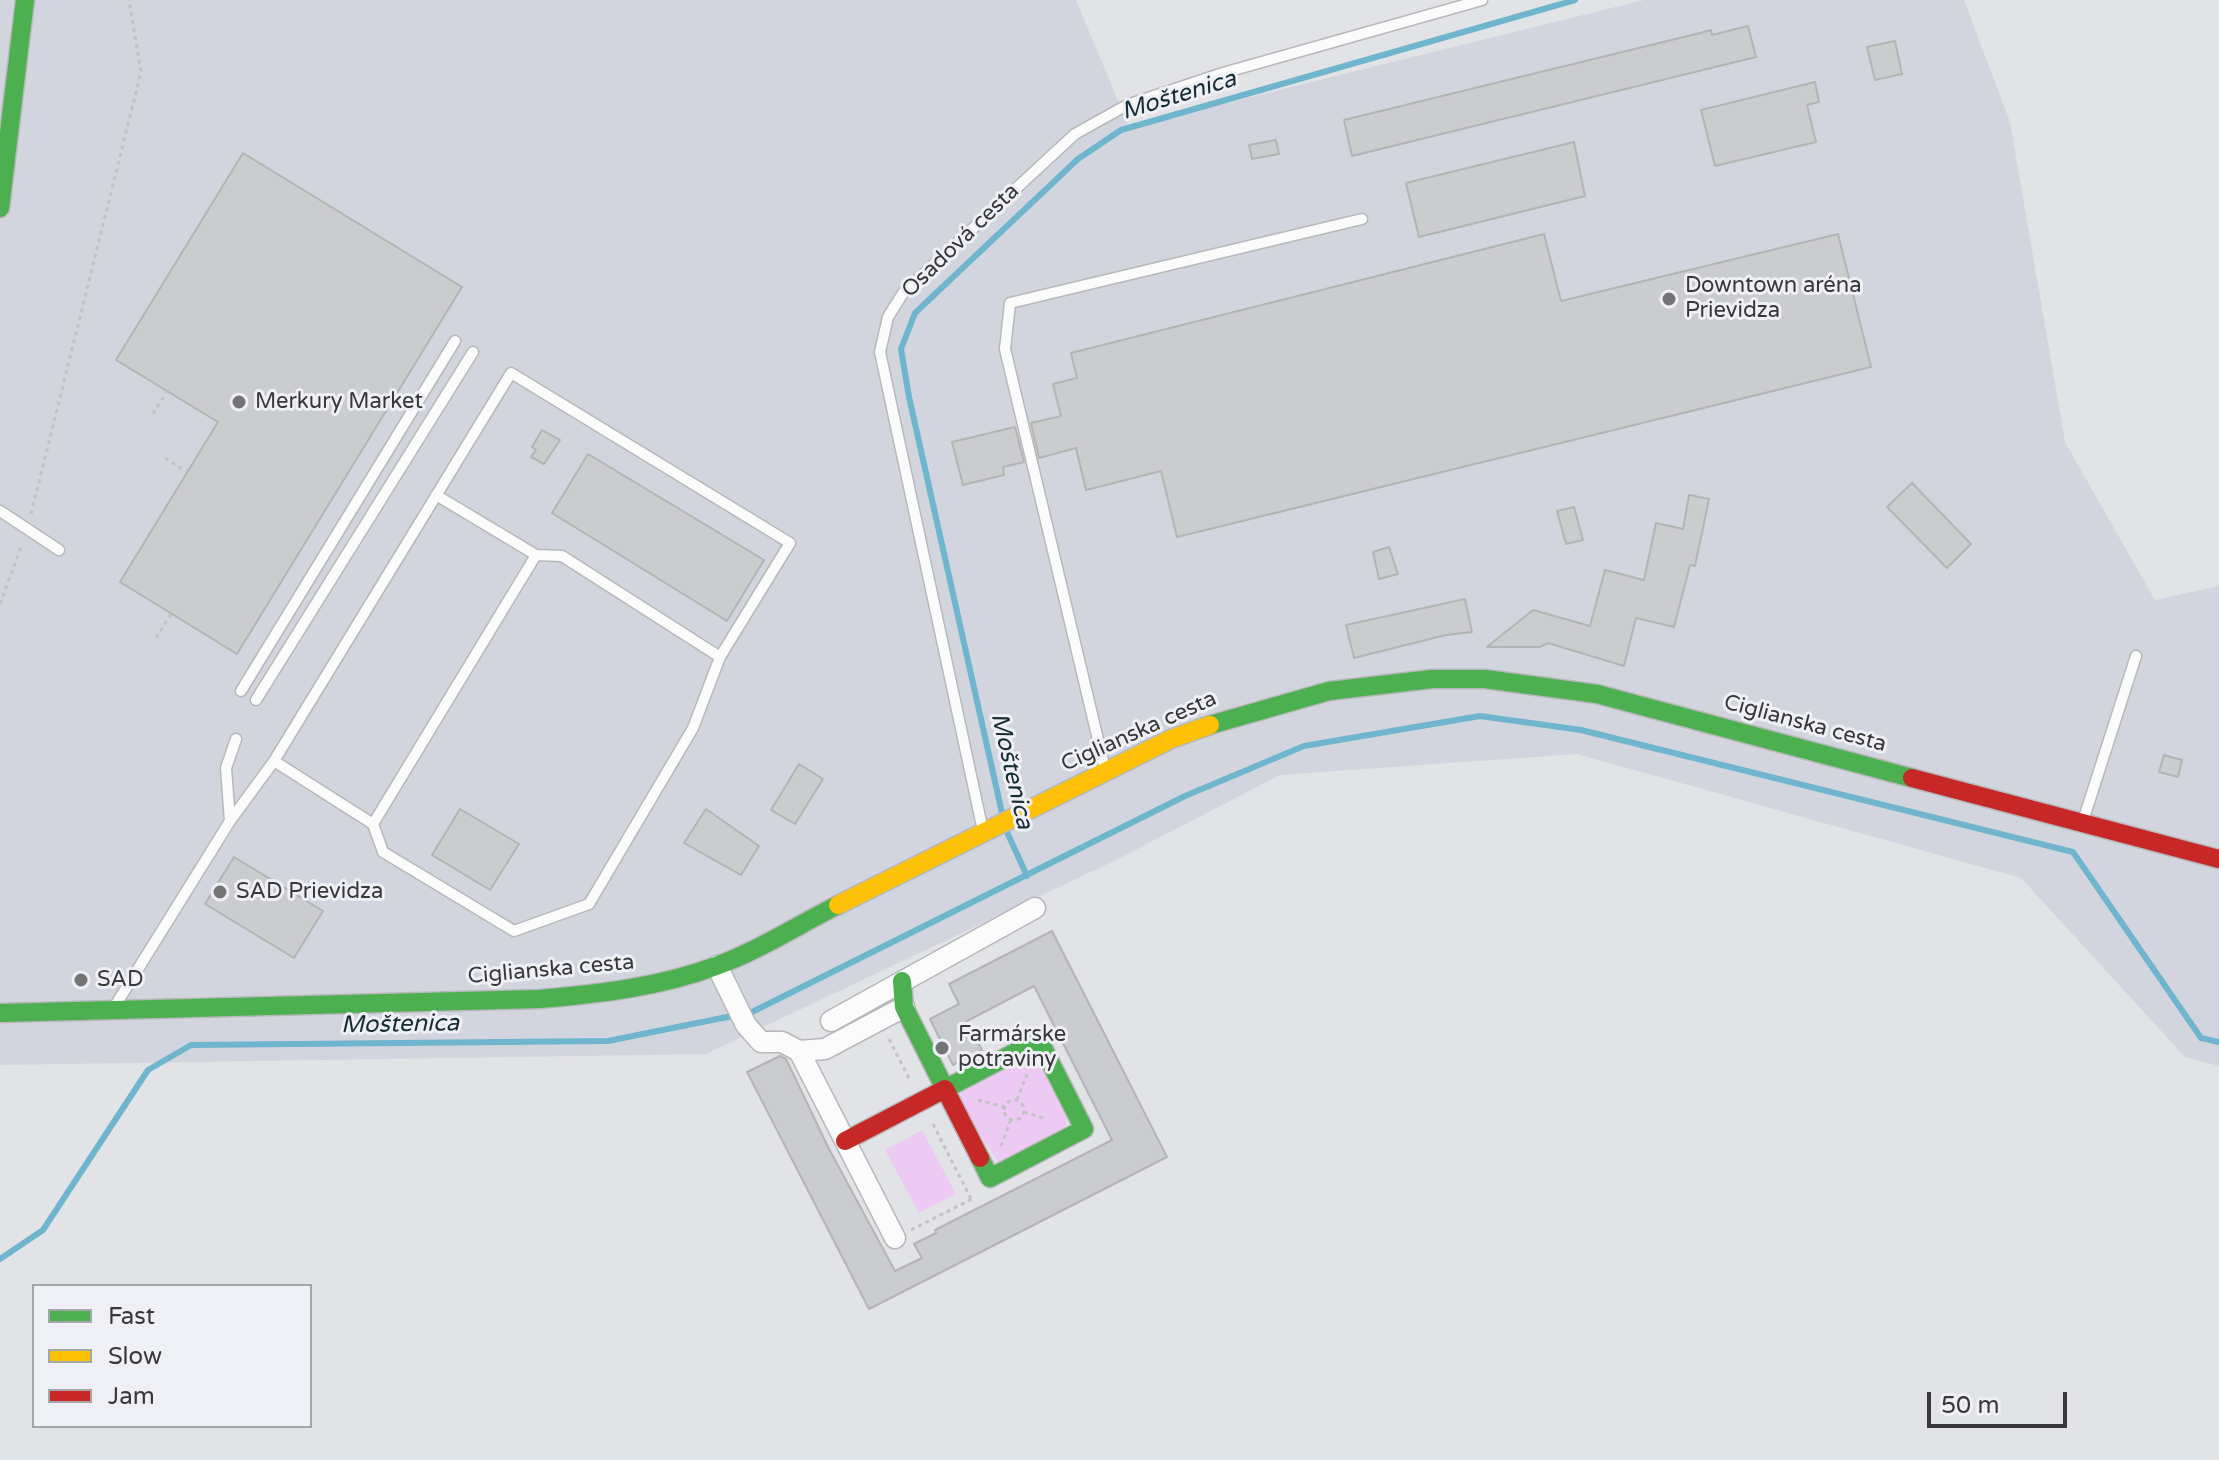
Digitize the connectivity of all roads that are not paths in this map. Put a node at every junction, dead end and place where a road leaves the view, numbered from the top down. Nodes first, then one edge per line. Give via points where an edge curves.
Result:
1 (25, 0) edge
2 (1482, 0) edge
3 (0, 208) edge
4 (1362, 219) dead end
5 (455, 341) dead end
6 (473, 352) dead end
7 (436, 495) junction
8 (0, 511) edge
9 (59, 550) dead end
10 (536, 555) junction
11 (2136, 656) dead end
12 (720, 657) junction
13 (241, 691) dead end
14 (256, 700) dead end
15 (236, 739) dead end
16 (274, 761) junction
17 (1106, 771) junction
18 (230, 821) junction
19 (2083, 823) junction
20 (373, 824) junction
21 (998, 825) junction
22 (2219, 859) edge
23 (1035, 908) dead end
24 (717, 966) junction
25 (902, 981) junction
26 (904, 1007) junction
27 (112, 1011) junction
28 (0, 1013) edge
29 (831, 1021) dead end
30 (799, 1051) junction
31 (945, 1089) junction
32 (845, 1141) junction
33 (895, 1238) road end

1 - 3 street
2 - 21 lane, Osadová cesta via 1127,105 1075,134 903,293 888,317 880,352
4 - 17 lane via 1010,303 1005,349
5 - 13 lane
6 - 14 lane
7 - 10 lane
7 - 12 lane via 511,373 790,543
7 - 16 lane
8 - 9 lane
10 - 12 lane via 562,556
10 - 20 lane
11 - 19 lane
12 - 20 lane via 693,728 589,904 514,931 383,852
15 - 18 lane via 226,768
16 - 18 lane
16 - 20 lane
17 - 19 street, Ciglianska cesta via 1231,716 1303,696 1413,678 1498,677 1597,694
17 - 21 street, Ciglianska cesta
18 - 27 lane
19 - 22 street, Ciglianska cesta
21 - 24 street, Ciglianska cesta
23 - 25 street
24 - 27 street, Ciglianska cesta via 620,992 539,999
24 - 30 street via 741,1016 761,1042 782,1042
25 - 26 street
25 - 29 street
26 - 30 street via 825,1049
26 - 31 street
27 - 28 street, Ciglianska cesta
30 - 32 street
31 - 31 street via 1039,1040 1084,1129 990,1178
31 - 32 street
32 - 33 street

